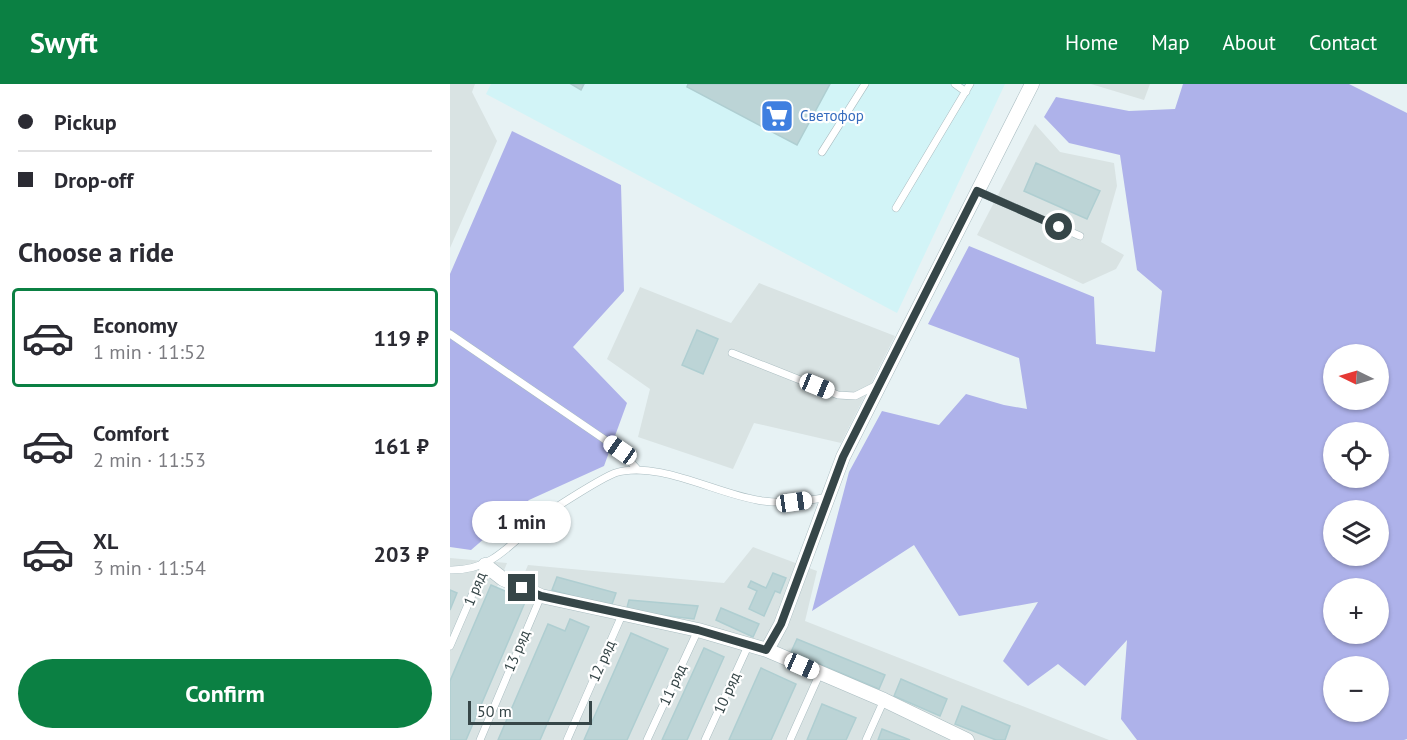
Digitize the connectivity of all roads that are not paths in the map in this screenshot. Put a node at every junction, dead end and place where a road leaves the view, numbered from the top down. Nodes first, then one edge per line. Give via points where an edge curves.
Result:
1 (865, 84) edge
2 (956, 84) edge
3 (970, 84) edge
4 (1032, 84) edge
5 (966, 92) junction
6 (822, 152) dead end
7 (977, 191) junction
8 (897, 208) dead end
9 (1080, 236) dead end
10 (450, 334) edge
11 (732, 353) dead end
12 (882, 381) junction
13 (638, 470) junction
14 (830, 497) junction
15 (485, 565) junction
16 (450, 570) edge
17 (541, 596) junction
18 (622, 615) junction
19 (698, 630) junction
20 (450, 646) edge
21 (748, 646) junction
22 (766, 650) junction
23 (820, 673) junction
24 (884, 700) junction
25 (941, 734) edge
26 (480, 740) edge
27 (567, 740) edge
28 (647, 740) edge
29 (705, 740) edge
30 (790, 740) edge
31 (866, 740) edge
32 (967, 740) edge

1 - 6 lane
2 - 5 lane
3 - 5 lane
4 - 7 street
5 - 8 lane
7 - 9 lane
7 - 12 street
10 - 13 lane via 620,450
11 - 12 lane via 838,395 855,396
12 - 14 street via 843,457
13 - 14 lane via 757,501 794,502
13 - 15 lane via 615,474 546,514
14 - 22 street via 781,624
15 - 16 lane
15 - 17 street via 503,579
15 - 20 lane, 1 ряд
17 - 18 street
17 - 26 lane, 13 ряд
18 - 19 street
18 - 27 lane, 12 ряд
19 - 21 street
19 - 28 lane, 11 ряд
21 - 22 street
21 - 29 lane, 10 ряд
22 - 23 street
23 - 24 street
23 - 30 lane
24 - 25 street
24 - 31 lane
25 - 32 street

